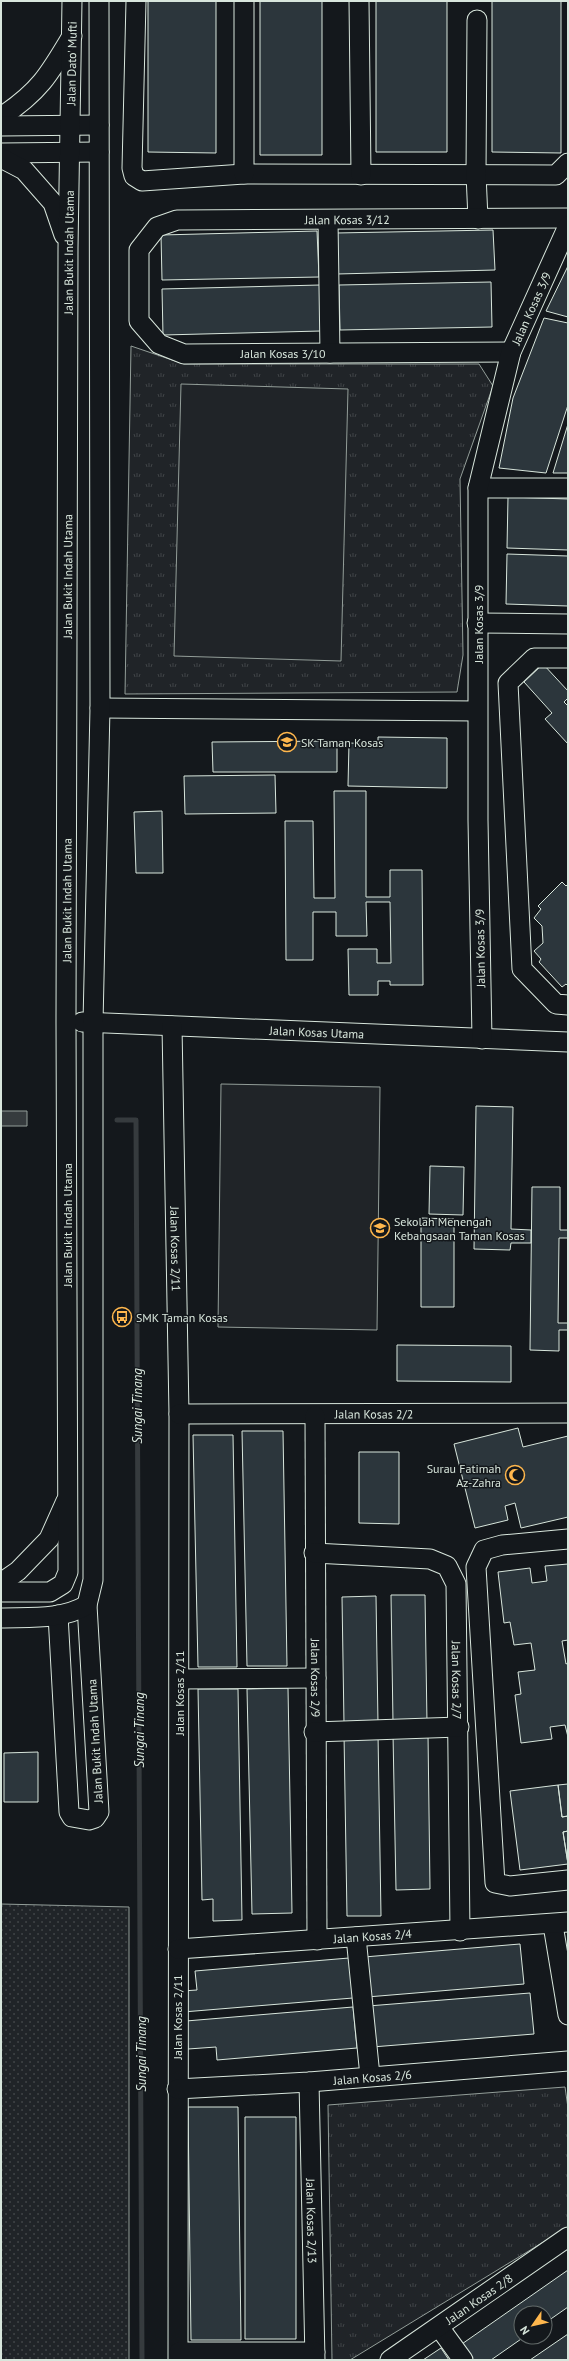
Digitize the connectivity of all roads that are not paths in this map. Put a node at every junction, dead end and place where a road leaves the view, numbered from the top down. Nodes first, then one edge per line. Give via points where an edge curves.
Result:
1 (72, 1) edge
2 (99, 1) edge
3 (136, 1) edge
4 (244, 1) edge
5 (359, 1) edge
6 (477, 20) dead end
7 (72, 35) junction
8 (1, 117) edge
9 (99, 125) junction
10 (1, 126) edge
11 (70, 126) junction
12 (70, 152) junction
13 (99, 152) junction
14 (1, 153) edge
15 (1, 158) edge
16 (568, 163) edge
17 (244, 174) junction
18 (476, 174) junction
19 (361, 175) junction
20 (568, 218) edge
21 (478, 219) junction
22 (328, 220) junction
23 (568, 226) edge
24 (68, 248) junction
25 (139, 250) joint
26 (511, 352) junction
27 (330, 353) junction
28 (478, 488) junction
29 (568, 488) edge
30 (477, 623) junction
31 (568, 624) edge
32 (568, 658) edge
33 (100, 708) junction
34 (477, 711) junction
35 (568, 1004) edge
36 (66, 1022) junction
37 (93, 1023) junction
38 (172, 1026) junction
39 (482, 1039) junction
40 (568, 1042) edge
41 (568, 1413) edge
42 (179, 1414) junction
43 (315, 1416) junction
44 (69, 1495) junction
45 (568, 1539) edge
46 (314, 1553) junction
47 (1, 1583) edge
48 (1, 1592) edge
49 (87, 1605) junction
50 (58, 1615) junction
51 (1, 1618) edge
52 (316, 1678) junction
53 (180, 1679) junction
54 (458, 1727) junction
55 (314, 1732) junction
56 (568, 1880) edge
57 (560, 1924) edge
58 (460, 1931) junction
59 (356, 1938) junction
60 (317, 1940) junction
61 (178, 1949) junction
62 (568, 2015) edge
63 (568, 2061) edge
64 (370, 2076) junction
65 (309, 2082) junction
66 (177, 2089) junction
67 (568, 2237) edge
68 (439, 2327) junction
69 (178, 2356) edge
70 (315, 2356) edge
71 (390, 2360) edge
72 (463, 2360) edge

1 - 7 street, Jalan Dato' Mufti
2 - 9 street
3 - 17 street via 132,168 134,176 142,180
4 - 17 street
5 - 19 street
6 - 18 street
7 - 8 street via 47,78 24,102
7 - 11 street, Jalan Dato' Mufti
9 - 11 street
9 - 13 street, Jalan Bukit Indah Utama
10 - 11 street
11 - 12 street, Jalan Bukit Indah Utama
12 - 13 street
12 - 14 street
12 - 24 street, Jalan Bukit Indah Utama
13 - 33 street, Jalan Bukit Indah Utama
15 - 24 street via 24,170 53,204
16 - 18 street via 556,175
17 - 19 street
18 - 19 street
18 - 21 street
20 - 21 street, Jalan Kosas 3/12
21 - 22 street, Jalan Kosas 3/12
22 - 25 street, Jalan Kosas 3/12 via 177,220 157,227
22 - 27 street
23 - 26 street, Jalan Kosas 3/9
24 - 36 street, Jalan Bukit Indah Utama
25 - 27 street, Jalan Kosas 3/10 via 140,321 159,344 184,354
26 - 27 street, Jalan Kosas 3/10
26 - 28 street, Jalan Kosas 3/9
28 - 29 street
28 - 30 street, Jalan Kosas 3/9
30 - 31 street
30 - 34 street, Jalan Kosas 3/9
32 - 35 street via 534,658 508,683 522,969 556,1004
33 - 34 street
33 - 37 street, Jalan Bukit Indah Utama
34 - 39 street, Jalan Kosas 3/9
36 - 37 street, Jalan Kosas Utama
36 - 44 street, Jalan Bukit Indah Utama
37 - 38 street, Jalan Kosas Utama
37 - 49 street, Jalan Bukit Indah Utama via 93,1580
38 - 39 street, Jalan Kosas Utama
38 - 42 street, Jalan Kosas 2/11
39 - 40 street, Jalan Kosas Utama
41 - 43 street, Jalan Kosas 2/2
42 - 43 street, Jalan Kosas 2/2
42 - 53 street, Jalan Kosas 2/11
43 - 46 street, Jalan Kosas 2/9
44 - 47 street via 49,1539 18,1571
44 - 48 street, Jalan Bukit Indah Utama via 68,1572 63,1584 50,1592
45 - 56 street via 502,1545 484,1550 476,1567 495,1883 510,1886
46 - 52 street, Jalan Kosas 2/9
46 - 54 street, Jalan Kosas 2/7 via 430,1559 447,1566 456,1584
49 - 50 street via 74,1613
49 - 50 street, Jalan Bukit Indah Utama via 99,1812 95,1818 89,1820 72,1817 69,1812
50 - 51 street
52 - 53 street
52 - 55 street, Jalan Kosas 2/9
53 - 61 street, Jalan Kosas 2/11
54 - 55 street
54 - 58 street, Jalan Kosas 2/7
55 - 60 street, Jalan Kosas 2/9
57 - 58 street, Jalan Kosas 2/4
57 - 62 street
58 - 59 street, Jalan Kosas 2/4
59 - 60 street, Jalan Kosas 2/4
59 - 64 street
60 - 61 street, Jalan Kosas 2/4
61 - 66 street, Jalan Kosas 2/11
63 - 64 street, Jalan Kosas 2/6
64 - 65 street, Jalan Kosas 2/6
65 - 66 street, Jalan Kosas 2/6
65 - 70 street, Jalan Kosas 2/13
66 - 69 street, Jalan Kosas 2/11
67 - 68 street, Jalan Kosas 2/8
68 - 71 street, Jalan Kosas 2/8
68 - 72 street
69 - 70 street

